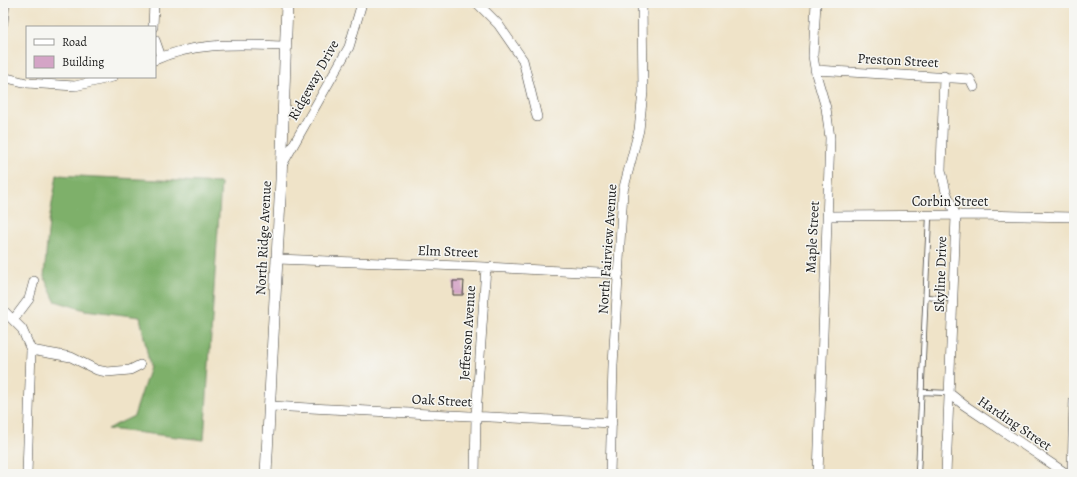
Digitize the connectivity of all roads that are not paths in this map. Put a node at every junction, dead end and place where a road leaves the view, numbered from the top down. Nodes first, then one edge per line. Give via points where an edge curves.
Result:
1 (5, 3) edge
2 (154, 3) edge
3 (287, 3) edge
4 (362, 3) edge
5 (477, 3) edge
6 (642, 3) edge
7 (816, 3) edge
8 (3, 23) edge
9 (153, 26) edge
10 (156, 46) edge
11 (285, 46) junction
12 (158, 58) edge
13 (815, 70) junction
14 (944, 76) junction
15 (3, 77) edge
16 (109, 78) edge
17 (974, 87) dead end
18 (537, 117) dead end
19 (281, 166) junction
20 (827, 216) junction
21 (929, 216) junction
22 (956, 216) junction
23 (1074, 217) edge
24 (277, 259) junction
25 (486, 266) junction
26 (618, 274) junction
27 (34, 281) dead end
28 (926, 297) junction
29 (953, 299) junction
30 (3, 310) edge
31 (14, 319) junction
32 (31, 350) junction
33 (140, 365) dead end
34 (922, 392) junction
35 (949, 393) junction
36 (1074, 400) edge
37 (270, 406) junction
38 (476, 416) junction
39 (612, 423) junction
40 (27, 474) edge
41 (266, 474) edge
42 (475, 474) edge
43 (610, 474) edge
44 (818, 474) edge
45 (918, 474) edge
46 (946, 474) edge
47 (1067, 474) edge
48 (1072, 474) edge

1 - 8 street
2 - 9 street
3 - 11 street, North Ridge Avenue
4 - 19 street, Ridgeway Drive via 349,48
5 - 18 street via 498,24 523,60
6 - 26 street, North Fairview Avenue via 643,92 639,130 624,184
7 - 13 street, Maple Street via 813,56
10 - 12 street
11 - 12 street via 224,45 192,48
11 - 19 street, North Ridge Avenue
13 - 14 street, Preston Street
13 - 20 street, Maple Street via 826,108 830,138
14 - 17 street, Preston Street via 970,79
14 - 22 street, Skyline Drive via 941,170 946,192
15 - 16 street via 27,83 74,86
19 - 24 street, North Ridge Avenue
20 - 21 street, Corbin Street
20 - 44 street, Maple Street
21 - 22 street, Corbin Street
21 - 28 lane
22 - 23 street, Corbin Street
22 - 29 street, Skyline Drive
24 - 25 street, Elm Street
24 - 37 street, North Ridge Avenue
25 - 26 street, Elm Street
25 - 38 street, Jefferson Avenue
26 - 39 street, North Fairview Avenue
27 - 31 street via 29,299
28 - 29 lane
28 - 34 lane
29 - 35 street, Skyline Drive
30 - 31 street
31 - 32 street via 22,329
32 - 33 street via 71,358 107,372 130,370
32 - 40 street
34 - 35 lane
34 - 45 lane
35 - 46 street, Skyline Drive
35 - 47 street, Harding Street via 964,406
36 - 48 street
37 - 38 street, Oak Street
37 - 41 street, North Ridge Avenue
38 - 39 street, Oak Street
38 - 42 street, Jefferson Avenue
39 - 43 street, North Fairview Avenue

